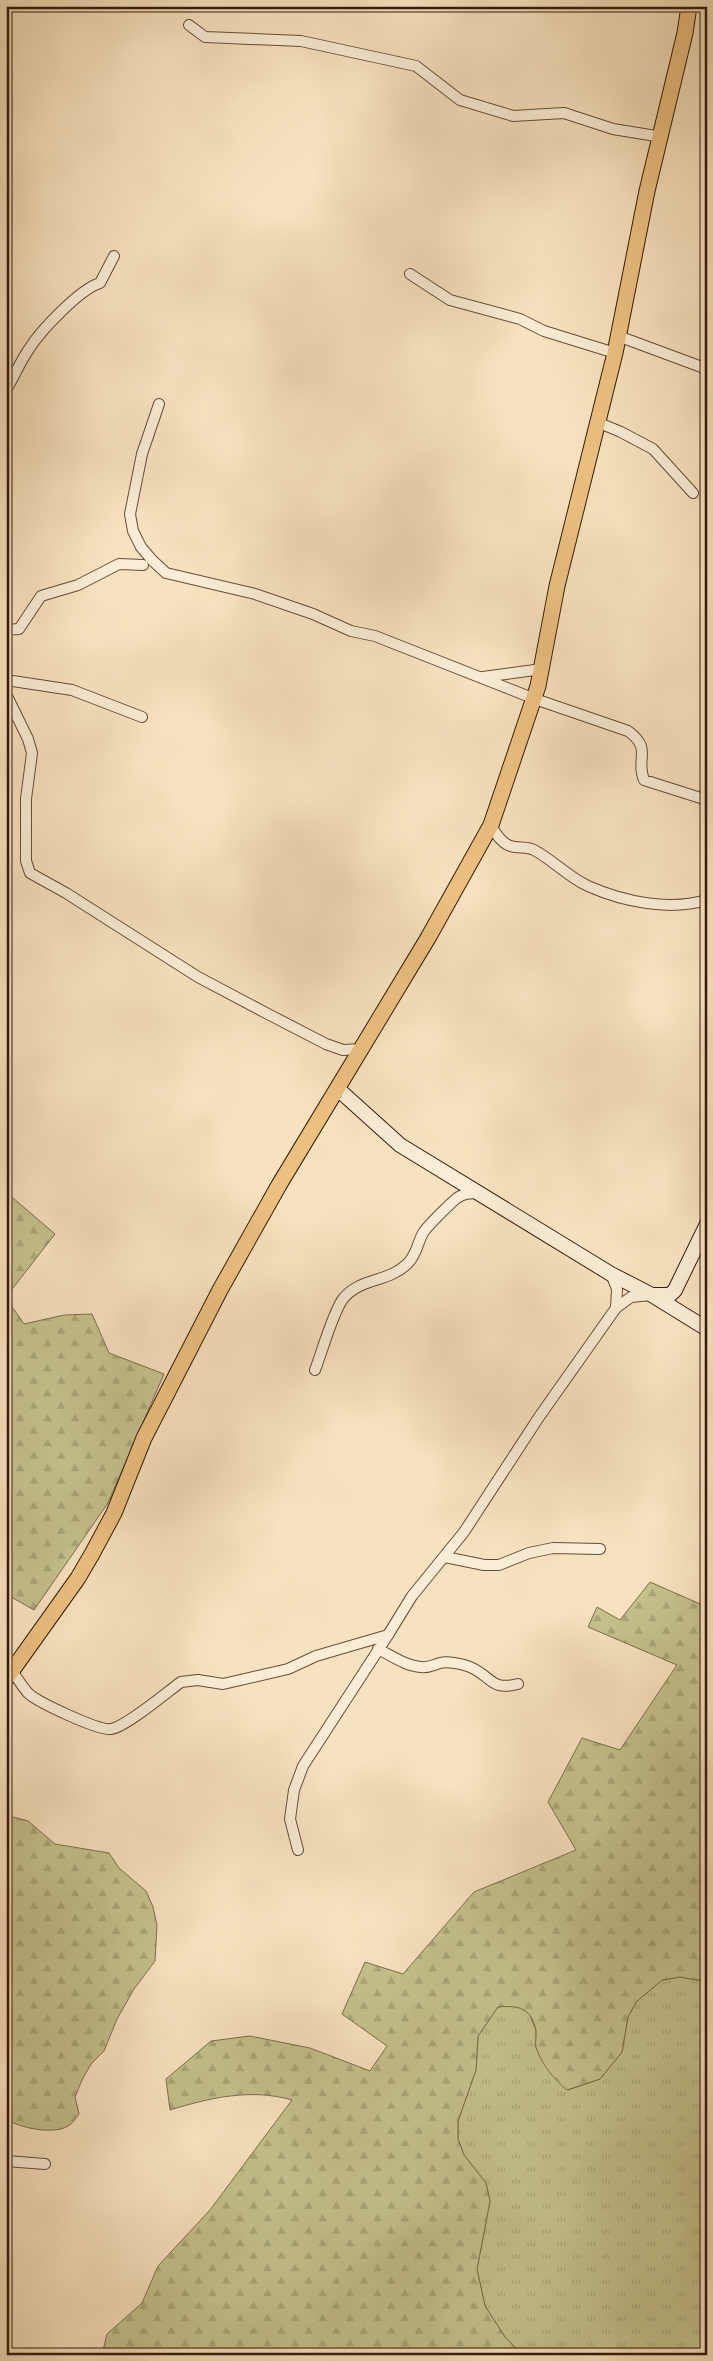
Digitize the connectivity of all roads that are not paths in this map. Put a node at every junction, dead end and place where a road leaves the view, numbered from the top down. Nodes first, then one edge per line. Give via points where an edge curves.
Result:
1 (689, 6) edge
2 (189, 25) dead end
3 (662, 136) junction
4 (114, 256) dead end
5 (410, 274) dead end
6 (618, 336) junction
7 (614, 353) junction
8 (707, 369) edge
9 (6, 390) edge
10 (159, 404) dead end
11 (597, 422) junction
12 (693, 493) dead end
13 (142, 565) dead end
14 (6, 630) edge
15 (542, 669) junction
16 (480, 677) junction
17 (6, 680) edge
18 (6, 694) edge
19 (535, 699) junction
20 (142, 718) dead end
21 (707, 800) edge
22 (491, 825) junction
23 (707, 900) edge
24 (361, 1049) junction
25 (338, 1090) junction
26 (480, 1193) junction
27 (707, 1224) edge
28 (611, 1274) junction
29 (652, 1295) junction
30 (616, 1308) junction
31 (707, 1329) edge
32 (315, 1370) dead end
33 (600, 1549) dead end
34 (445, 1557) junction
35 (388, 1635) junction
36 (378, 1650) junction
37 (9, 1675) edge
38 (518, 1684) dead end
39 (298, 1850) dead end
40 (6, 2161) edge
41 (45, 2164) dead end

1 - 3 main road
2 - 3 street via 205,38 301,41 416,66 460,100 512,116 564,113 613,129
3 - 6 main road via 647,191
4 - 9 street via 100,283 90,286 70,303 30,348
5 - 7 street via 450,300
6 - 7 main road
6 - 8 street
7 - 11 main road
10 - 16 street via 142,454 130,514 141,547 166,573 255,594
11 - 12 street via 653,449
11 - 15 main road via 557,586
13 - 14 street via 119,564 78,585 41,596 19,629
15 - 16 street
15 - 19 main road
16 - 19 street
17 - 20 street via 72,690
18 - 24 street via 32,753 26,817 26,861 30,873 198,977 326,1044 343,1050
19 - 21 street via 628,731 638,738 644,780
19 - 22 main road
22 - 23 street via 501,840 513,847 533,849 588,886 646,903 670,906
22 - 24 main road
24 - 25 main road
25 - 26 street via 400,1145
25 - 37 main road via 279,1185 220,1290 144,1438 114,1513 92,1554
26 - 28 street
26 - 32 street via 458,1198 427,1228 418,1251 402,1269 354,1288 342,1300
27 - 29 street via 675,1290 670,1295
28 - 29 street
28 - 30 street via 617,1289
29 - 30 street via 631,1297
29 - 31 street
30 - 34 street
33 - 34 street via 553,1548 499,1565
34 - 35 street via 412,1596
35 - 36 street
35 - 37 street via 316,1656 288,1669 223,1684 198,1680 181,1682 125,1723 111,1729 91,1725 46,1704 29,1694
36 - 38 street via 421,1667 433,1667 441,1662 469,1666 495,1685
36 - 39 street via 304,1766 294,1790 290,1819
40 - 41 street

